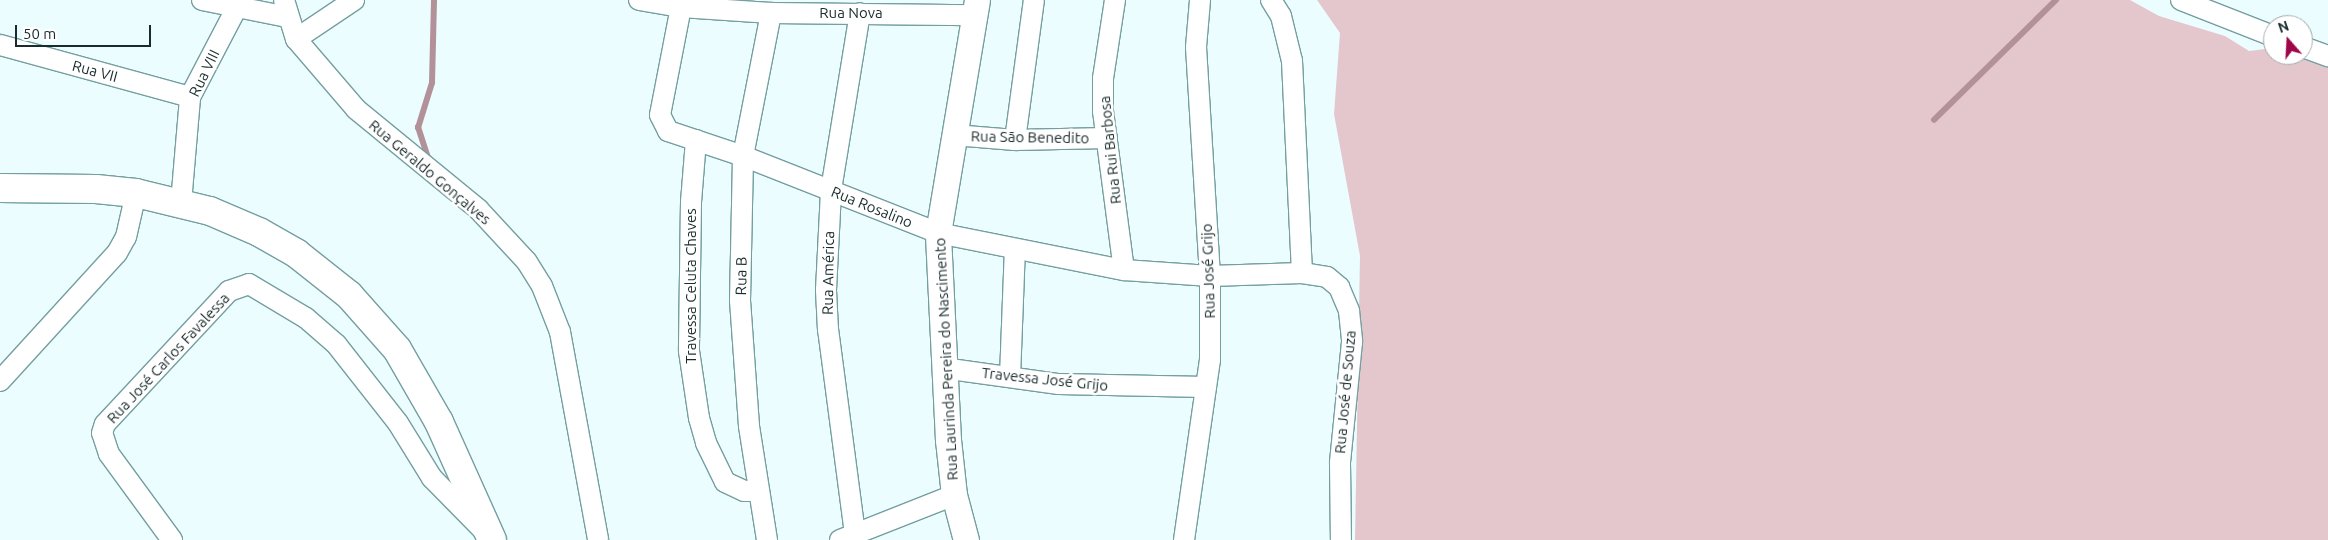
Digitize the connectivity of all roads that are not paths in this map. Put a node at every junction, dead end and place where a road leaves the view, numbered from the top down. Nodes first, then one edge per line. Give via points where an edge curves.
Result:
1 (202, 0) edge
2 (354, 0) edge
3 (639, 0) edge
4 (1034, 0) edge
5 (1116, 0) edge
6 (1200, 0) edge
7 (1271, 0) edge
8 (2181, 0) edge
9 (2200, 5) edge
10 (237, 7) junction
11 (680, 7) junction
12 (286, 8) edge
13 (975, 8) edge
14 (860, 13) junction
15 (771, 14) junction
16 (2263, 32) edge
17 (296, 39) junction
18 (0, 45) edge
19 (2313, 51) edge
20 (2328, 56) edge
21 (190, 97) junction
22 (954, 136) junction
23 (1106, 138) junction
24 (696, 140) junction
25 (1015, 140) junction
26 (743, 156) junction
27 (0, 188) edge
28 (831, 190) junction
29 (136, 193) junction
30 (181, 203) junction
31 (938, 233) junction
32 (1015, 249) junction
33 (1124, 270) junction
34 (1302, 273) junction
35 (1210, 276) junction
36 (943, 368) junction
37 (1010, 376) junction
38 (0, 381) edge
39 (1206, 387) junction
40 (758, 491) junction
41 (954, 495) junction
42 (847, 537) edge
43 (492, 539) edge
44 (172, 540) edge
45 (598, 540) edge
46 (767, 540) edge
47 (966, 540) edge
48 (1184, 540) edge
49 (1341, 540) edge

1 - 10 street, Rua Geraldo Gonçalves
2 - 17 street
3 - 11 street, Rua Nova
4 - 25 street
5 - 23 street, Rua Rui Barbosa via 1103,78
6 - 35 street, Rua José Grijo via 1196,47
7 - 34 street via 1281,16 1292,60
8 - 9 street
9 - 16 street
10 - 12 street, Rua Geraldo Gonçalves
10 - 21 street, Rua VIII
11 - 15 street, Rua Nova
11 - 24 street, Rua Rosalino via 661,121 668,132
12 - 17 street, Rua Geraldo Gonçalves
13 - 14 street, Rua Nova
13 - 22 street, Rua Laurinda Pereira do Nascimento
14 - 15 street, Rua Nova
14 - 28 street, Rua América
15 - 26 street, Rua B
17 - 45 street, Rua Geraldo Gonçalves via 356,109 478,209 527,262 542,286 560,332
18 - 21 street, Rua VII
19 - 20 street
21 - 30 street, Rua VIII
22 - 25 street, Rua São Benedito
22 - 31 street, Rua Laurinda Pereira do Nascimento
23 - 25 street, Rua São Benedito
23 - 33 street, Rua Rui Barbosa
24 - 26 street, Rua Rosalino
24 - 40 street, Travessa Celuta Chaves via 691,202 689,351 699,418 706,443 725,482 744,491
26 - 28 street, Rua Rosalino
26 - 40 street, Rua B via 740,301 749,426
27 - 29 main road via 96,189
28 - 31 street, Rua Rosalino
28 - 42 street, Rua América via 826,290
29 - 30 main road
29 - 38 street via 126,236 117,253
30 - 43 main road via 237,222 296,253 326,275 381,329 414,374 440,422
31 - 32 street, Rua Rosalino
31 - 36 street, Rua Laurinda Pereira do Nascimento
32 - 33 street, Rua Rosalino
32 - 37 street
33 - 35 street, Rua Rosalino
34 - 35 street, Rua José de Souza
34 - 49 street, Rua José de Souza via 1327,276 1339,287 1350,311 1352,342 1340,464
35 - 39 street, Rua José Grijo via 1210,360
36 - 37 street, Travessa José Grijo
36 - 41 street, Rua Laurinda Pereira do Nascimento
37 - 39 street, Travessa José Grijo via 1106,387
39 - 48 street, Rua José Grijo
40 - 46 street, Rua B
41 - 42 street, Rua América
41 - 47 street, Rua Laurinda Pereira do Nascimento
43 - 44 street, Rua José Carlos Favalessa via 437,483 398,423 336,344 306,318 249,284 230,291 105,424 102,433 109,454

